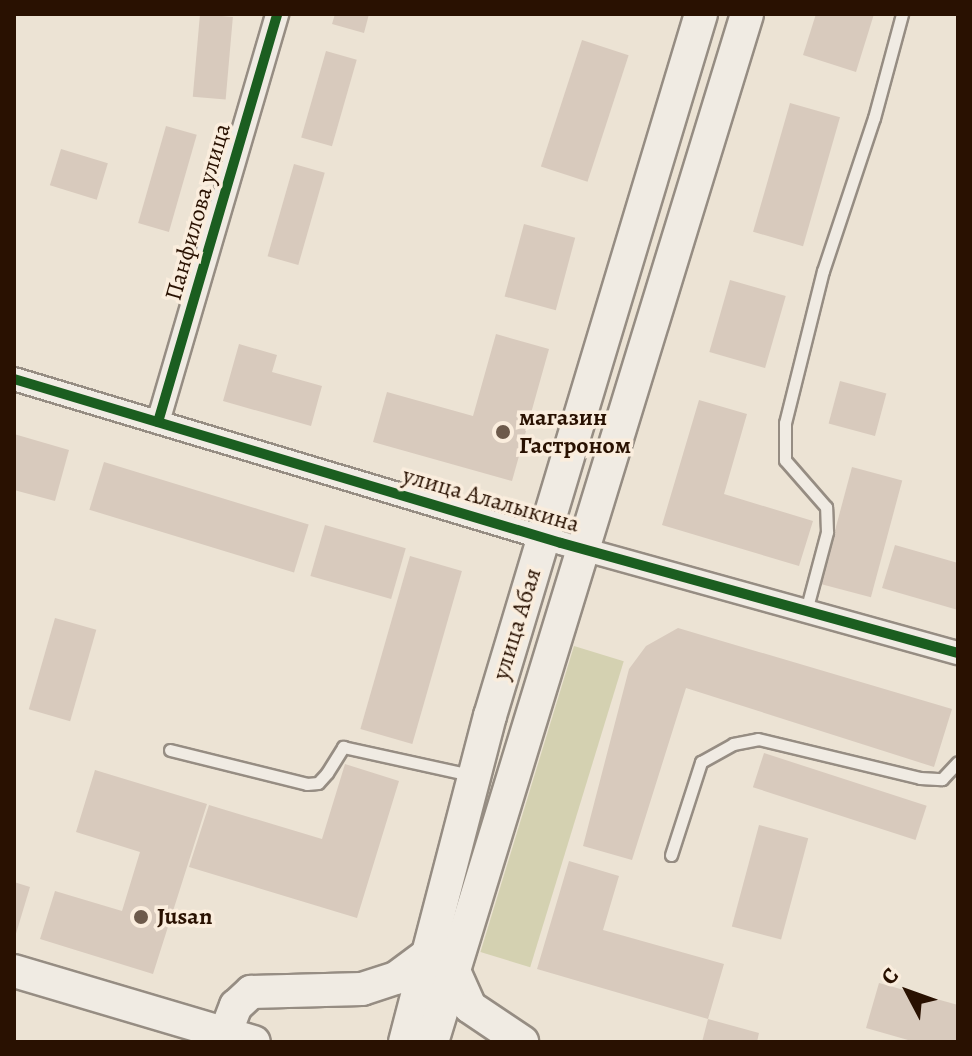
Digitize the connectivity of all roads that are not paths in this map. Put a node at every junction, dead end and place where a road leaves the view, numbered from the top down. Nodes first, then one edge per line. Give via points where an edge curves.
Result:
1 (277, 14) edge
2 (701, 14) edge
3 (747, 14) edge
4 (902, 14) edge
5 (14, 379) edge
6 (158, 422) junction
7 (543, 537) junction
8 (586, 549) junction
9 (806, 611) junction
10 (958, 653) edge
11 (170, 750) dead end
12 (958, 762) edge
13 (475, 776) junction
14 (671, 855) dead end
15 (443, 962) junction
16 (14, 971) edge
17 (234, 1039) edge
18 (405, 1042) edge
19 (432, 1042) edge
20 (522, 1042) edge

1 - 6 street, Панфилова улица
2 - 7 main road, улица Абая
3 - 8 main road, улица Абая
4 - 9 lane via 823,271 785,423 785,460 826,507 827,532
5 - 6 street, улица Алалыкина
6 - 7 street, улица Алалыкина
7 - 8 street, улица Алалыкина
7 - 13 main road, улица Абая
8 - 9 street, улица Алалыкина
8 - 15 main road, улица Абая
9 - 10 street, улица Алалыкина
11 - 13 lane via 307,784 318,783 343,747
12 - 14 lane via 942,779 920,778 758,739 733,744 701,762
13 - 15 main road, улица Абая
15 - 17 main road via 362,989 251,992 236,1006
15 - 18 main road
15 - 19 main road
15 - 20 main road via 470,1007
16 - 17 main road

